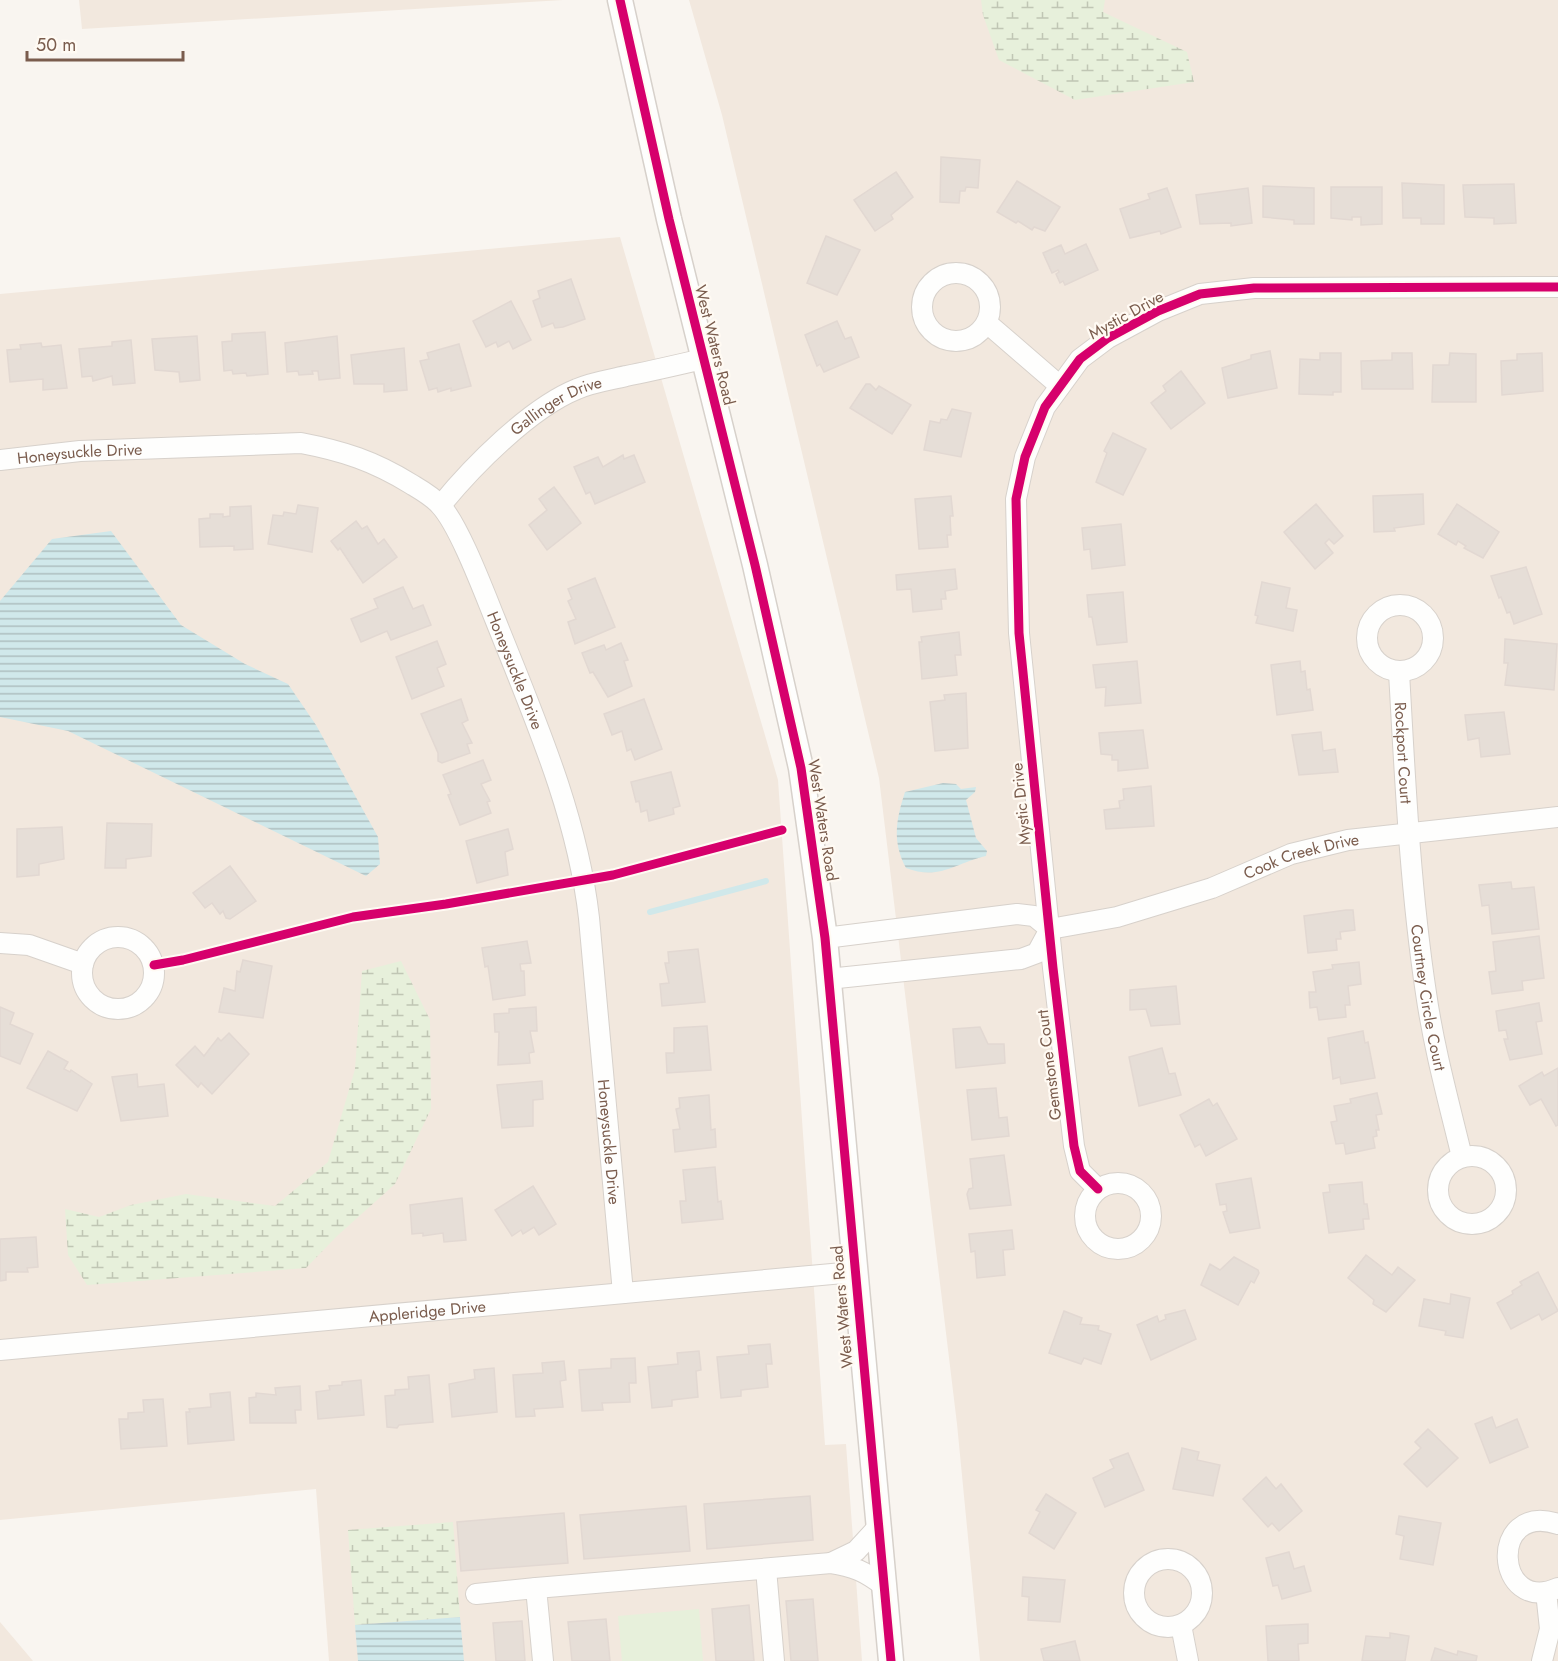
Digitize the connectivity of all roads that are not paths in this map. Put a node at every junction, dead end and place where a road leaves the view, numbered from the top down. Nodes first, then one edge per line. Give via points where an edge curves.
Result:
1 (620, 0) edge
2 (1558, 287) edge
3 (987, 323) dead end
4 (703, 359) junction
5 (1060, 386) junction
6 (0, 460) edge
7 (441, 505) junction
8 (1399, 672) dead end
9 (1558, 817) edge
10 (1408, 834) junction
11 (1050, 929) junction
12 (825, 939) junction
13 (0, 943) edge
14 (83, 964) dead end
15 (828, 979) junction
16 (1462, 1157) dead end
17 (1098, 1189) dead end
18 (854, 1272) junction
19 (622, 1293) junction
20 (0, 1350) edge
21 (1558, 1524) edge
22 (878, 1527) junction
23 (831, 1563) junction
24 (766, 1569) junction
25 (884, 1586) junction
26 (536, 1588) junction
27 (1552, 1590) edge
28 (476, 1594) dead end
29 (1180, 1625) dead end
30 (543, 1661) edge
31 (774, 1661) edge
32 (891, 1661) edge
33 (1188, 1661) edge
34 (1542, 1661) edge

1 - 4 street, West Waters Road
2 - 5 street, Mystic Drive via 1254,288 1200,294 1108,338 1080,359
3 - 5 street
4 - 7 street, Gallinger Drive via 603,380 561,397 530,417
4 - 12 street, West Waters Road via 801,768
5 - 11 street, Mystic Drive via 1045,407 1025,457 1016,510 1018,633
6 - 7 street, Honeysuckle Drive via 104,450 301,443 337,450 379,465
7 - 19 street, Honeysuckle Drive via 485,593 572,822 585,880
8 - 10 street, Rockport Court
9 - 10 street, Cook Creek Drive
10 - 11 street, Cook Creek Drive via 1348,840 1291,854 1212,888 1117,917
10 - 16 street, Courtney Circle Court via 1426,994 1439,1067
11 - 12 street via 1034,916 1017,914
11 - 15 street via 1037,953 1021,959
11 - 17 street, Gemstone Court via 1074,1146 1080,1171
12 - 15 street, West Waters Road
13 - 14 street via 29,945
15 - 18 street, West Waters Road
18 - 19 street, Appleridge Drive
18 - 22 street, West Waters Road
19 - 20 street, Appleridge Drive
21 - 27 street via 1535,1521 1524,1526 1511,1539 1506,1556 1510,1573 1522,1587
22 - 23 street via 856,1551
22 - 25 street, West Waters Road
23 - 24 street
23 - 25 street via 866,1572
24 - 26 street
24 - 31 street
25 - 32 street, West Waters Road
26 - 28 street
26 - 30 street
27 - 34 street via 1550,1629
29 - 33 street

